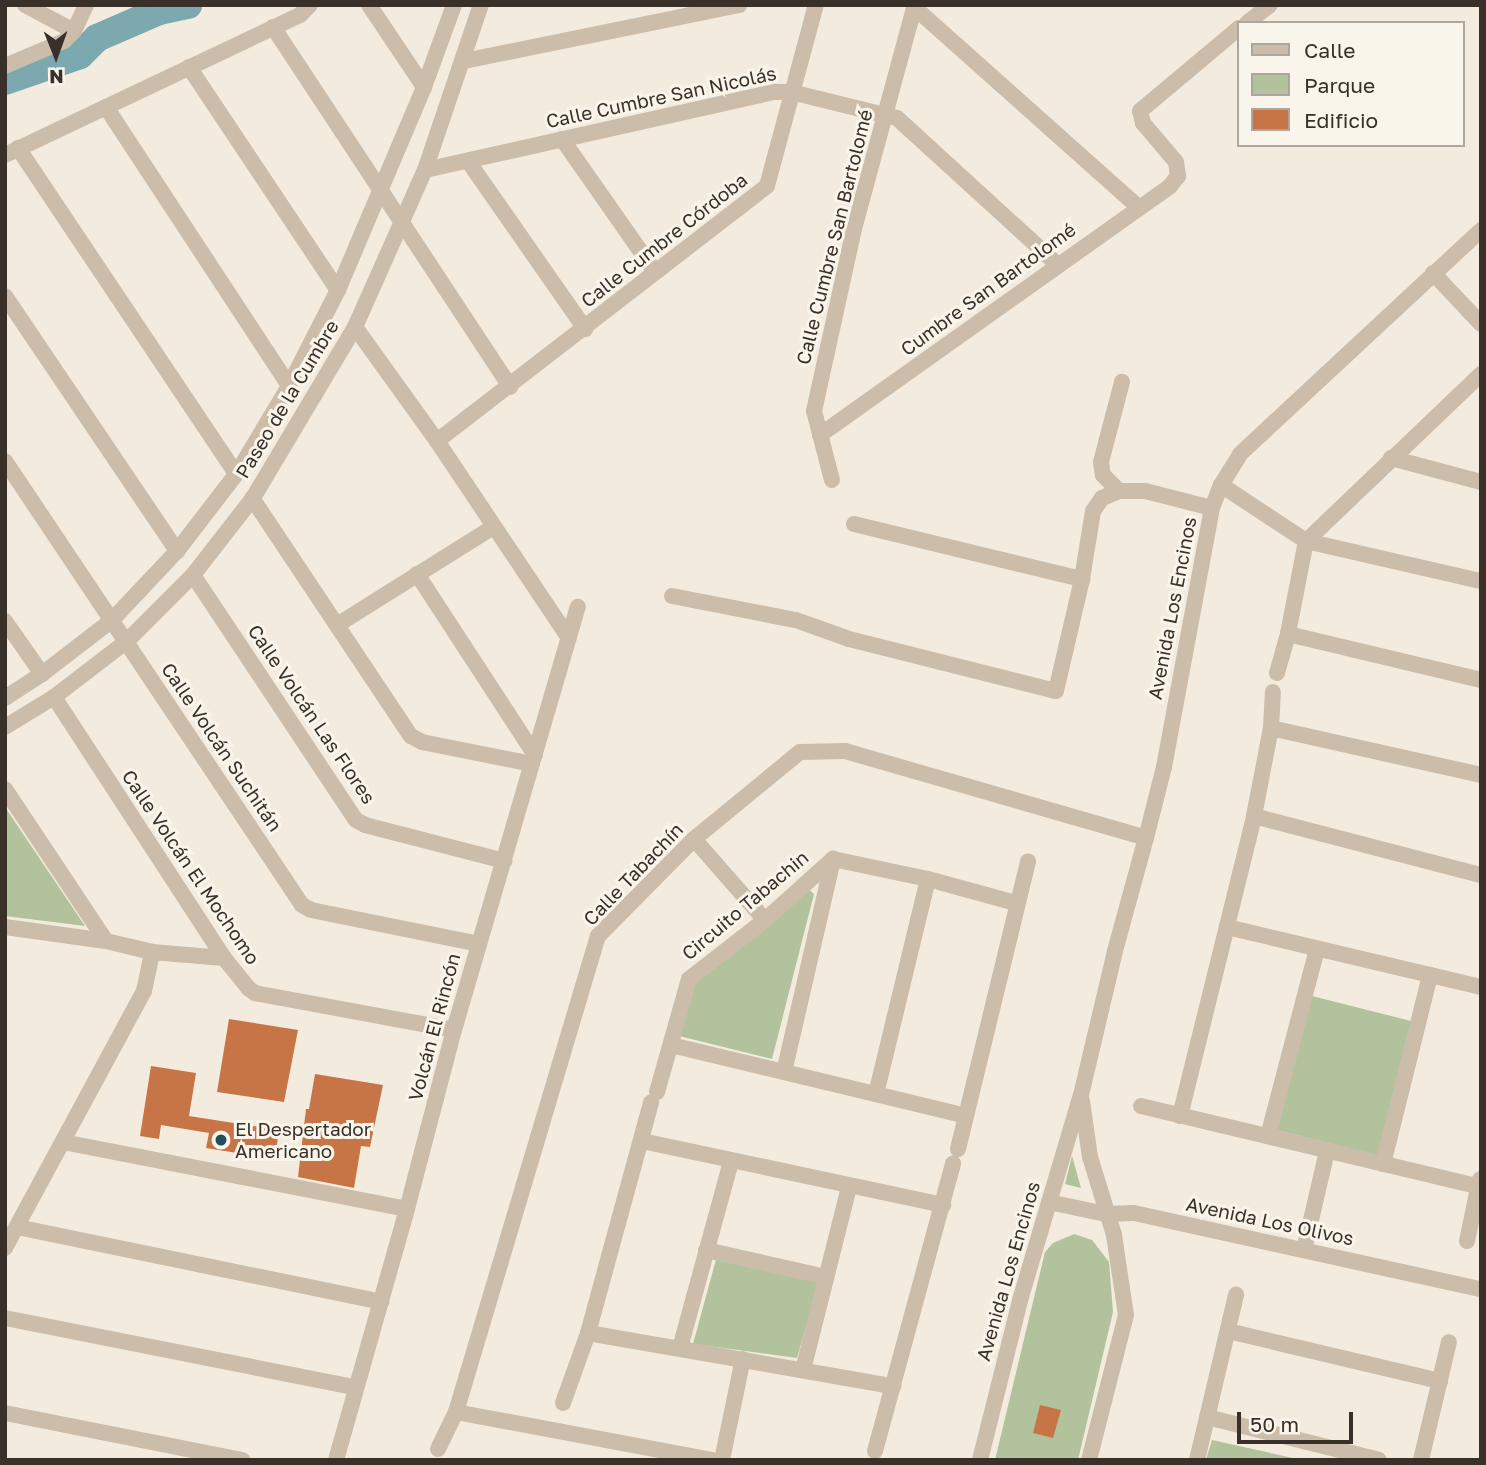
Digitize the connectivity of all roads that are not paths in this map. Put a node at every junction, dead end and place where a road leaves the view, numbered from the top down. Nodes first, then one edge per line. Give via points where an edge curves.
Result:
1 (25, 5) edge
2 (86, 5) edge
3 (310, 5) edge
4 (369, 5) edge
5 (454, 5) edge
6 (481, 5) edge
7 (739, 5) edge
8 (816, 5) edge
9 (1270, 5) edge
10 (915, 7) edge
11 (1250, 21) edge
12 (273, 27) junction
13 (1238, 29) edge
14 (74, 31) junction
15 (464, 61) junction
16 (5, 66) edge
17 (189, 67) junction
18 (424, 87) junction
19 (791, 92) junction
20 (106, 107) junction
21 (884, 114) junction
22 (562, 139) junction
23 (12, 152) edge
24 (468, 161) junction
25 (425, 170) junction
26 (380, 190) junction
27 (1138, 207) junction
28 (401, 224) junction
29 (1481, 230) edge
30 (1058, 265) junction
31 (655, 272) junction
32 (1433, 273) junction
33 (338, 290) junction
34 (5, 296) edge
35 (1481, 324) edge
36 (355, 327) junction
37 (585, 329) junction
38 (1481, 374) edge
39 (1122, 382) dead end
40 (289, 386) junction
41 (510, 387) junction
42 (820, 435) junction
43 (437, 441) junction
44 (1391, 458) junction
45 (5, 461) edge
46 (236, 474) junction
47 (832, 480) dead end
48 (1481, 482) edge
49 (1221, 485) junction
50 (1119, 491) junction
51 (253, 498) junction
52 (1212, 508) junction
53 (854, 524) dead end
54 (493, 527) junction
55 (1306, 541) junction
56 (177, 551) junction
57 (417, 574) junction
58 (193, 575) junction
59 (1082, 579) junction
60 (1481, 581) edge
61 (672, 596) dead end
62 (578, 607) dead end
63 (112, 620) junction
64 (5, 621) edge
65 (337, 625) junction
66 (1288, 634) junction
67 (569, 638) junction
68 (127, 641) junction
69 (1277, 673) dead end
70 (41, 674) junction
71 (1481, 680) edge
72 (1273, 692) dead end
73 (54, 697) junction
74 (5, 698) edge
75 (5, 727) edge
76 (1271, 729) junction
77 (533, 760) junction
78 (1481, 775) edge
79 (5, 789) edge
80 (1254, 816) junction
81 (1146, 838) junction
82 (694, 839) junction
83 (833, 859) junction
84 (504, 861) junction
85 (1028, 861) dead end
86 (1481, 875) edge
87 (928, 879) junction
88 (1016, 903) junction
89 (765, 920) junction
90 (5, 927) edge
91 (1227, 927) junction
92 (106, 941) junction
93 (479, 944) junction
94 (1317, 949) junction
95 (152, 952) junction
96 (224, 958) junction
97 (1430, 975) junction
98 (1481, 987) edge
99 (454, 1030) junction
100 (671, 1045) junction
101 (784, 1072) junction
102 (876, 1094) junction
103 (1081, 1095) junction
104 (1141, 1106) dead end
105 (966, 1116) junction
106 (1181, 1116) junction
107 (1268, 1136) junction
108 (642, 1141) junction
109 (63, 1142) junction
110 (1326, 1151) junction
111 (731, 1161) junction
112 (1383, 1164) junction
113 (1480, 1181) edge
114 (849, 1187) junction
115 (1049, 1202) junction
116 (943, 1205) junction
117 (407, 1209) junction
118 (1106, 1213) junction
119 (17, 1227) junction
120 (1467, 1241) dead end
121 (5, 1248) edge
122 (706, 1250) junction
123 (1304, 1250) junction
124 (826, 1277) junction
125 (1481, 1289) edge
126 (1236, 1295) dead end
127 (381, 1302) junction
128 (5, 1318) edge
129 (1228, 1331) junction
130 (588, 1333) junction
131 (1449, 1342) dead end
132 (680, 1348) junction
133 (743, 1359) junction
134 (803, 1370) junction
135 (1440, 1381) junction
136 (893, 1386) junction
137 (355, 1387) junction
138 (563, 1403) dead end
139 (456, 1412) junction
140 (5, 1413) edge
141 (1207, 1417) junction
142 (438, 1448) dead end
143 (875, 1451) dead end
144 (1328, 1454) edge
145 (242, 1460) edge
146 (336, 1460) edge
147 (713, 1460) edge
148 (722, 1460) edge
149 (980, 1460) edge
150 (1089, 1460) edge
151 (1197, 1460) edge
152 (1379, 1460) edge
153 (1422, 1460) edge

1 - 14 street
2 - 14 street
3 - 12 street
4 - 18 street
5 - 18 street, Paseo de la Cumbre
6 - 15 street, Paseo de la Cumbre
7 - 15 street
8 - 19 street, Calle Cumbre Córdoba
9 - 11 street
10 - 21 street, Calle Cumbre San Bartolomé
10 - 27 street
12 - 17 street
12 - 26 street
13 - 27 street, Cumbre San Bartolomé via 1140,111 1143,123 1176,162 1178,176
14 - 16 street via 64,41
15 - 25 street, Paseo de la Cumbre
17 - 20 street
17 - 33 street
18 - 26 street, Paseo de la Cumbre
19 - 21 street, Calle Cumbre San Nicolás
19 - 22 street, Calle Cumbre San Nicolás
19 - 31 street, Calle Cumbre Córdoba via 767,187
20 - 23 street
20 - 40 street
21 - 30 street, Calle Cumbre San Nicolás via 897,118
21 - 42 street, Calle Cumbre San Bartolomé via 853,229 814,411
22 - 24 street, Calle Cumbre San Nicolás
22 - 31 street
23 - 46 street
24 - 25 street, Calle Cumbre San Nicolás
24 - 37 street
25 - 28 street, Paseo de la Cumbre
26 - 28 street
26 - 33 street, Paseo de la Cumbre
27 - 30 street, Cumbre San Bartolomé
28 - 36 street, Paseo de la Cumbre
28 - 41 street
29 - 32 street, Avenida Los Encinos
30 - 42 street, Cumbre San Bartolomé
31 - 37 street, Calle Cumbre Córdoba
32 - 35 street
32 - 49 street, Avenida Los Encinos via 1240,454
33 - 40 street, Paseo de la Cumbre
34 - 56 street
36 - 43 street
36 - 51 street, Paseo de la Cumbre
37 - 41 street, Calle Cumbre Córdoba
38 - 44 street
39 - 50 street via 1101,462 1103,475
40 - 46 street, Paseo de la Cumbre
41 - 43 street, Calle Cumbre Córdoba
42 - 47 street, Calle Cumbre San Bartolomé
43 - 54 street
44 - 48 street
44 - 55 street
45 - 63 street, Calle Volcán Suchitán
46 - 56 street, Paseo de la Cumbre
49 - 52 street, Avenida Los Encinos
49 - 55 street
50 - 52 street via 1144,491
50 - 59 street via 1102,498 1093,511
51 - 58 street, Paseo de la Cumbre
51 - 65 street
52 - 81 street, Avenida Los Encinos via 1164,767
53 - 59 street
54 - 57 street
54 - 67 street
55 - 60 street
55 - 66 street
56 - 63 street, Paseo de la Cumbre
57 - 65 street
57 - 77 street
58 - 68 street, Paseo de la Cumbre
58 - 84 street, Calle Volcán Las Flores via 356,820
59 - 61 street via 1056,691 849,639 796,620
62 - 67 street, Volcán El Rincón
63 - 68 street, Calle Volcán Suchitán
63 - 70 street, Paseo de la Cumbre
64 - 70 street
65 - 77 street via 411,736 422,742
66 - 69 street
66 - 71 street
67 - 77 street, Volcán El Rincón
68 - 73 street, Paseo de la Cumbre
68 - 93 street, Calle Volcán Suchitán via 302,905
70 - 74 street, Paseo de la Cumbre
72 - 76 street
73 - 75 street, Paseo de la Cumbre
73 - 96 street, Calle Volcán El Mochomo
76 - 78 street
76 - 80 street
77 - 84 street, Volcán El Rincón
79 - 92 street
80 - 86 street
80 - 91 street
81 - 82 street, Calle Tabachín via 845,751 800,752
81 - 103 street, Avenida Los Encinos
82 - 89 street
82 - 139 street, Calle Tabachín via 597,936
83 - 87 street, Circuito Tabachin
83 - 89 street, Circuito Tabachin
83 - 101 street
84 - 93 street, Volcán El Rincón
85 - 88 street
87 - 88 street, Circuito Tabachin
87 - 102 street
88 - 105 street
89 - 100 street, Circuito Tabachin via 689,979
90 - 92 street
91 - 94 street
91 - 106 street
92 - 95 street
93 - 99 street, Volcán El Rincón
94 - 97 street
94 - 107 street
95 - 96 street
95 - 109 street via 144,991
96 - 99 street, Calle Volcán El Mochomo via 255,993
97 - 98 street
97 - 112 street
99 - 117 street, Volcán El Rincón
100 - 101 street
100 - 108 street, Circuito Tabachin
101 - 102 street
102 - 105 street
103 - 115 street, Avenida Los Encinos
103 - 118 street, Avenida Los Encinos via 1090,1157
104 - 106 street
105 - 116 street
106 - 107 street
107 - 110 street
108 - 111 street
108 - 130 street, Circuito Tabachin
109 - 117 street
109 - 119 street
110 - 112 street
110 - 123 street
111 - 114 street
111 - 122 street
112 - 113 street
113 - 120 street
114 - 116 street
114 - 124 street
115 - 118 street, Avenida Los Olivos
115 - 149 street, Avenida Los Encinos
116 - 136 street
117 - 127 street, Volcán El Rincón
118 - 123 street, Avenida Los Olivos via 1134,1213
118 - 150 street, Avenida Los Encinos via 1114,1235 1126,1315
119 - 121 street
119 - 127 street
122 - 124 street
122 - 132 street
123 - 125 street, Avenida Los Olivos
124 - 134 street
126 - 129 street
127 - 137 street, Volcán El Rincón
128 - 137 street
129 - 135 street
129 - 141 street
130 - 132 street
130 - 138 street, Circuito Tabachin
131 - 135 street
132 - 133 street
133 - 134 street
133 - 148 street
134 - 136 street
135 - 153 street
136 - 143 street
137 - 146 street, Volcán El Rincón
139 - 142 street, Calle Tabachín
139 - 147 street
140 - 145 street
141 - 144 street
141 - 151 street
144 - 152 street

